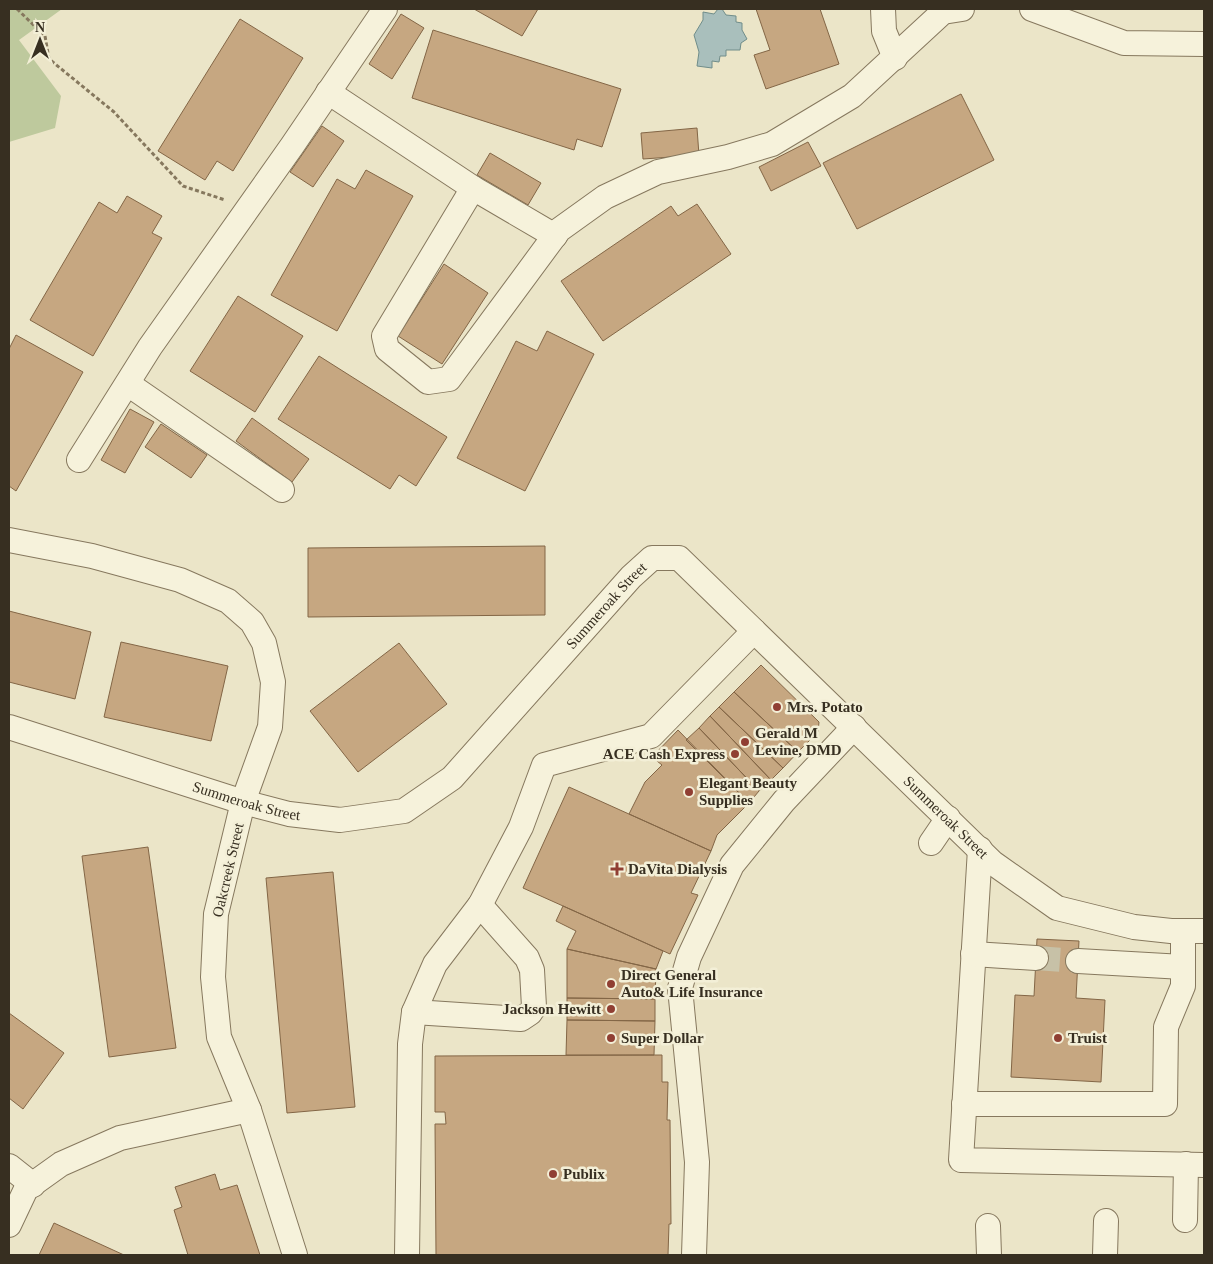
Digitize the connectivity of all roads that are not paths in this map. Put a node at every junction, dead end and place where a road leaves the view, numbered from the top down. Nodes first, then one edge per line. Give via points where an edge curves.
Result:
1 (385, 9) edge
2 (883, 9) edge
3 (1032, 9) edge
4 (948, 10) edge
5 (1204, 44) edge
6 (895, 58) junction
7 (328, 92) junction
8 (473, 188) junction
9 (555, 236) junction
10 (128, 384) junction
11 (79, 460) dead end
12 (282, 490) dead end
13 (9, 540) edge
14 (754, 631) junction
15 (9, 727) edge
16 (854, 727) junction
17 (243, 802) junction
18 (948, 818) junction
19 (931, 843) dead end
20 (980, 849) junction
21 (480, 905) junction
22 (1194, 931) edge
23 (973, 954) junction
24 (1036, 958) tunnel mouth
25 (1078, 961) tunnel mouth
26 (1183, 967) junction
27 (414, 1012) junction
28 (964, 1104) junction
29 (249, 1110) junction
30 (1195, 1165) edge
31 (9, 1166) edge
32 (33, 1185) junction
33 (1185, 1220) dead end
34 (1106, 1221) dead end
35 (9, 1225) edge
36 (988, 1226) dead end
37 (295, 1255) edge
38 (407, 1255) edge
39 (694, 1255) edge
40 (989, 1255) edge
41 (1105, 1255) edge

1 - 7 street
2 - 6 street via 884,31
3 - 5 street via 1124,43
4 - 6 street
6 - 9 street via 852,96 772,144 658,172 605,197
7 - 8 street
7 - 10 street via 150,346
8 - 9 street
8 - 9 street via 384,336 387,349 428,382 449,379
10 - 11 street
10 - 12 street
13 - 17 street, Oakcreek Street via 92,556 180,580 228,601 252,622 264,643 273,682 270,727
14 - 16 street, Summeroak Street
14 - 17 street, Summeroak Street via 679,558 652,558 631,577 452,778 404,812 340,820 289,814
14 - 21 street via 651,736 544,765 521,827
15 - 17 street, Summeroak Street
16 - 18 street, Summeroak Street
16 - 39 street via 784,801 732,865 689,957 680,988 697,1162
17 - 29 street, Oakcreek Street via 216,914 213,977 219,1037
18 - 19 street
18 - 20 street, Summeroak Street
20 - 22 street, Summeroak Street via 993,863 1057,908 1134,927
20 - 23 street
21 - 27 street via 434,964
21 - 27 street via 527,958 532,970 534,1007 521,1019
22 - 26 street
23 - 24 street
23 - 28 street
25 - 26 street
26 - 28 street via 1184,986 1166,1027 1165,1104
27 - 38 street via 410,1044
28 - 30 street via 961,1160
29 - 32 street via 120,1138 61,1164
29 - 37 street, Oakcreek Street
30 - 33 street
31 - 32 street
32 - 35 street via 26,1190
34 - 41 street
36 - 40 street

